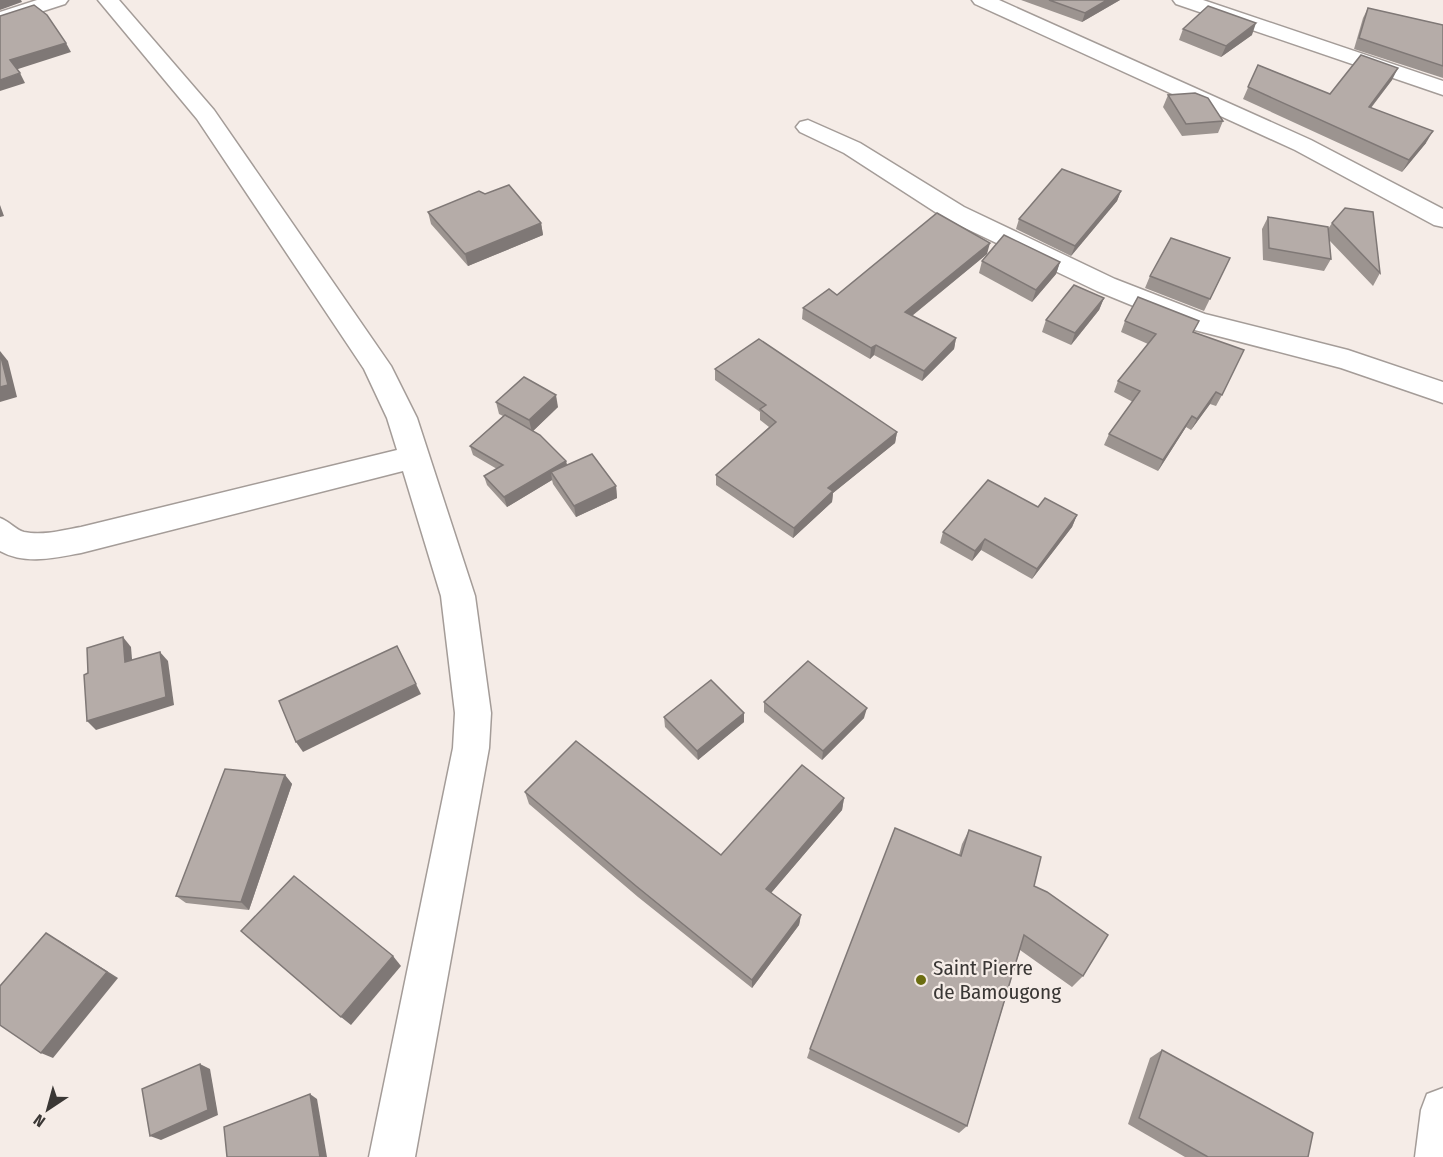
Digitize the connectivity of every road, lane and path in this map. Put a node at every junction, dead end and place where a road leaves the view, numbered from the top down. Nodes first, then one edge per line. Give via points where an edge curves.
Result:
1 (58, 0) edge
2 (108, 0) edge
3 (982, 0) edge
4 (1183, 0) edge
5 (0, 18) edge
6 (1443, 88) edge
7 (808, 127) dead end
8 (1443, 219) edge
9 (1443, 393) edge
10 (415, 457) junction
11 (0, 531) edge
12 (1443, 1110) edge
13 (392, 1157) edge
14 (1438, 1157) edge

1 - 5 street
2 - 10 street via 206,115 377,366 402,418
3 - 8 street via 1303,145
4 - 6 street
7 - 9 street via 852,148 955,213 1106,285 1197,321 1348,360
10 - 11 street via 41,547 13,543
10 - 13 street via 459,596 473,713 471,748
12 - 14 street

